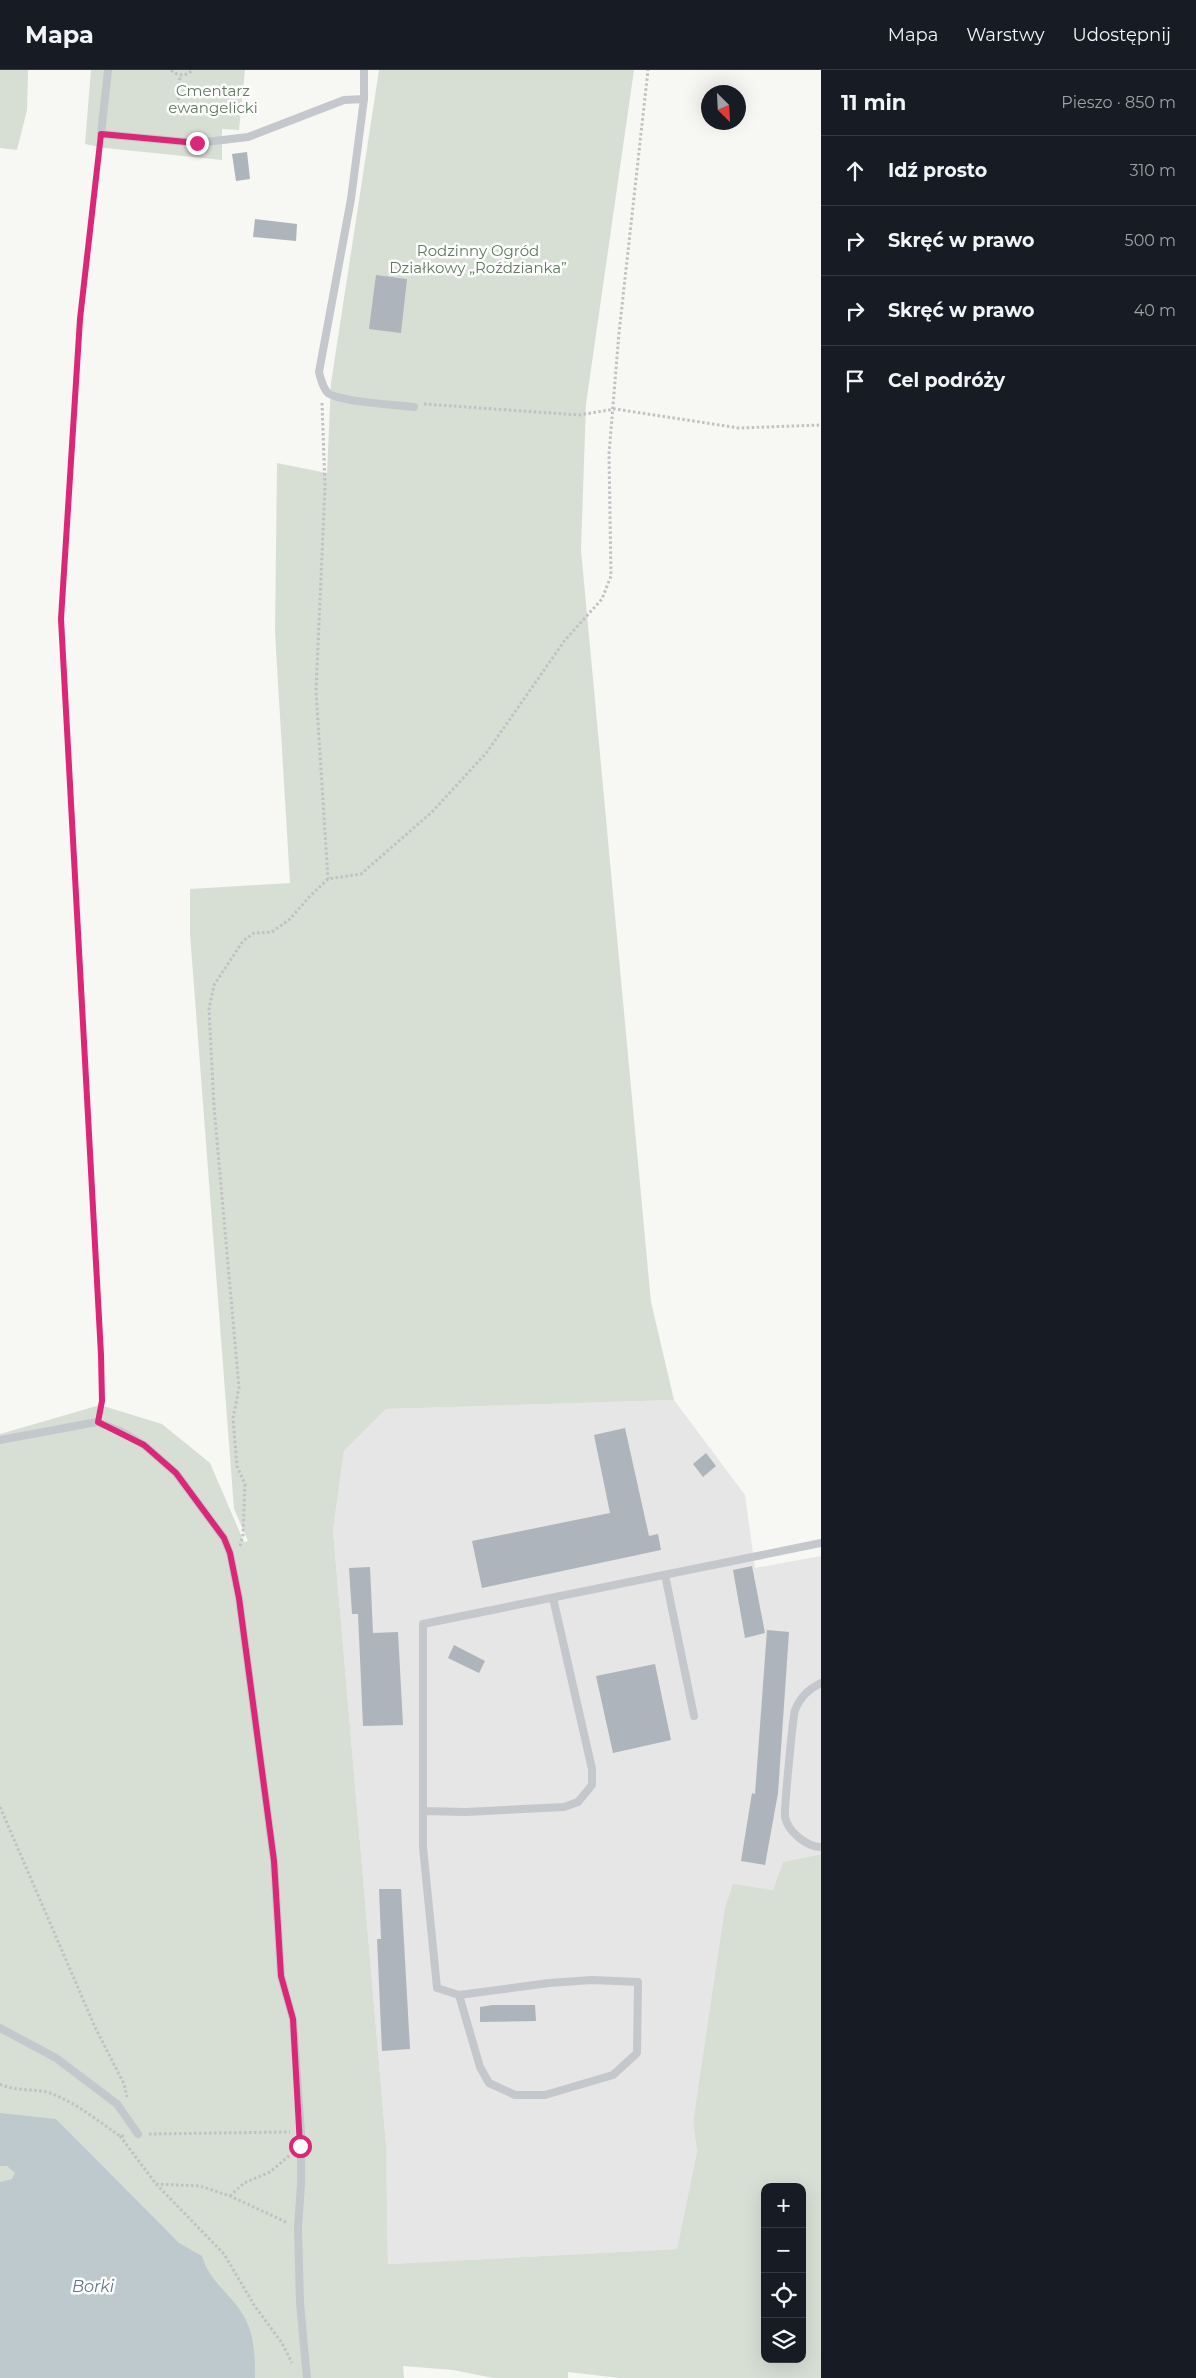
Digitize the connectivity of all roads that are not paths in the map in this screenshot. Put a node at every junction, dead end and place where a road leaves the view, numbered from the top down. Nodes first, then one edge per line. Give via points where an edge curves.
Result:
1 (108, 70) edge
2 (364, 70) edge
3 (364, 99) junction
4 (414, 406) road end
5 (0, 1440) edge
6 (821, 1543) edge
7 (665, 1575) junction
8 (553, 1598) junction
9 (821, 1683) edge
10 (694, 1716) dead end
11 (423, 1811) junction
12 (821, 1847) edge
13 (459, 1995) junction
14 (0, 2028) edge
15 (138, 2134) road end
16 (307, 2378) edge

1 - 3 lane via 101,134 197,143 248,137 344,100
2 - 3 lane
3 - 4 lane via 351,199 319,372 326,390 340,398
5 - 16 lane via 98,1422 144,1445 176,1473 224,1538 230,1553 239,1598 274,1861 281,1976 293,2019 301,2132 300,2303
6 - 7 lane
7 - 8 lane
7 - 10 lane
8 - 11 lane via 423,1624
8 - 11 lane via 592,1769 592,1785 578,1802 564,1807
9 - 12 lane via 807,1690 795,1710 785,1817 794,1834 814,1847
11 - 13 lane via 423,1847 437,1988
13 - 13 lane via 480,2067 489,2083 515,2095 545,2095 613,2075 637,2053 638,1982 592,1980 549,1983
14 - 15 lane via 56,2058 117,2104

